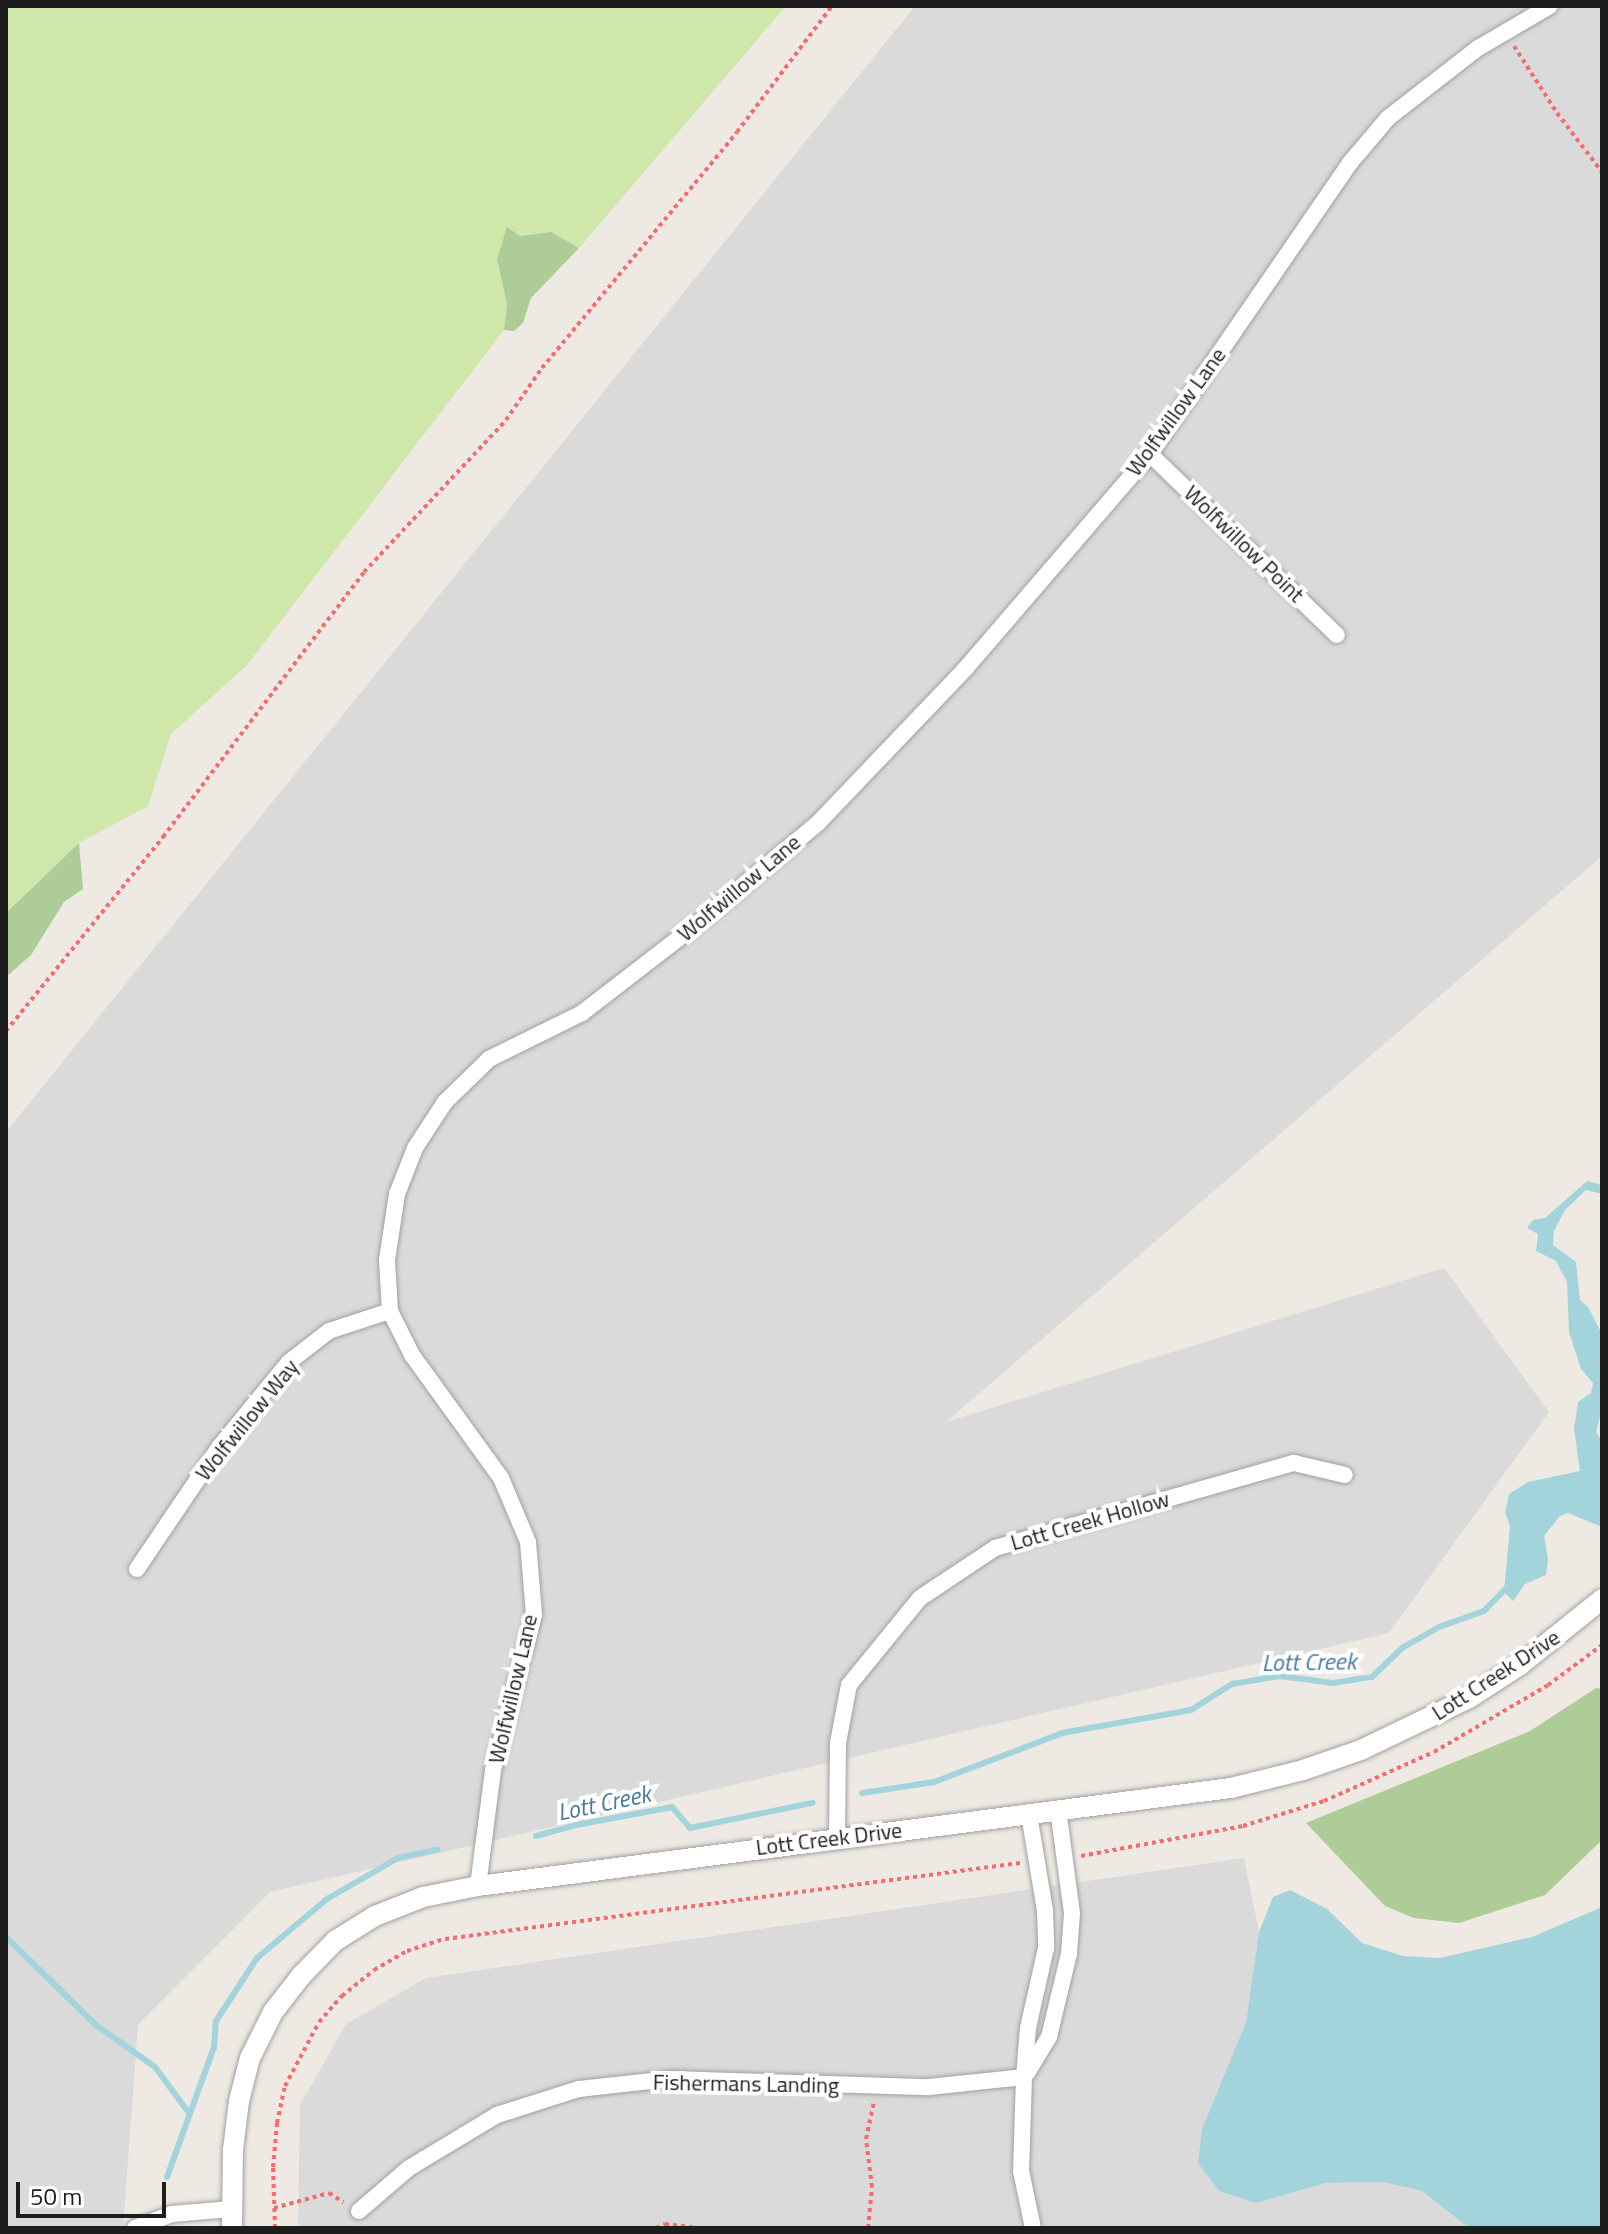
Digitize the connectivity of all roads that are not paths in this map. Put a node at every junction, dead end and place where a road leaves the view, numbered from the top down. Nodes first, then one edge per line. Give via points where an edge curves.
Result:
1 (1550, 6) edge
2 (1150, 454) junction
3 (1337, 635) dead end
4 (390, 1311) junction
5 (1345, 1475) dead end
6 (137, 1569) dead end
7 (1602, 1599) edge
8 (1058, 1810) junction
9 (1029, 1814) junction
10 (837, 1838) junction
11 (478, 1886) junction
12 (1024, 2077) junction
13 (359, 2211) road end
14 (231, 2218) edge
15 (135, 2228) edge
16 (1033, 2228) edge

1 - 2 street, Wolfwillow Lane via 1478,48 1379,129 1349,164
2 - 3 street, Wolfwillow Point
2 - 4 street, Wolfwillow Lane via 966,668 818,823 582,1013 489,1059 445,1102 415,1148 397,1194 387,1260
4 - 6 street, Wolfwillow Way via 329,1331 289,1362 220,1446
4 - 11 street, Wolfwillow Lane via 412,1355 501,1478 528,1542 534,1615 493,1770
5 - 10 street, Lott Creek Hollow via 1294,1463 995,1548 920,1598 849,1685 838,1743
7 - 8 street, Lott Creek Drive via 1469,1698 1361,1750 1231,1788
8 - 9 street, Lott Creek Drive
8 - 12 street via 1072,1913 1069,1954 1049,2037
9 - 10 street, Lott Creek Drive
9 - 12 street via 1046,1948 1028,2028
10 - 11 street, Lott Creek Drive
11 - 14 street, Lott Creek Drive via 423,1897 375,1916 335,1941 273,2012 250,2058 239,2101
12 - 13 street, Fishermans Landing via 929,2087 670,2079 579,2089 497,2115 409,2168
12 - 16 street via 1021,2171
14 - 15 street via 172,2214

